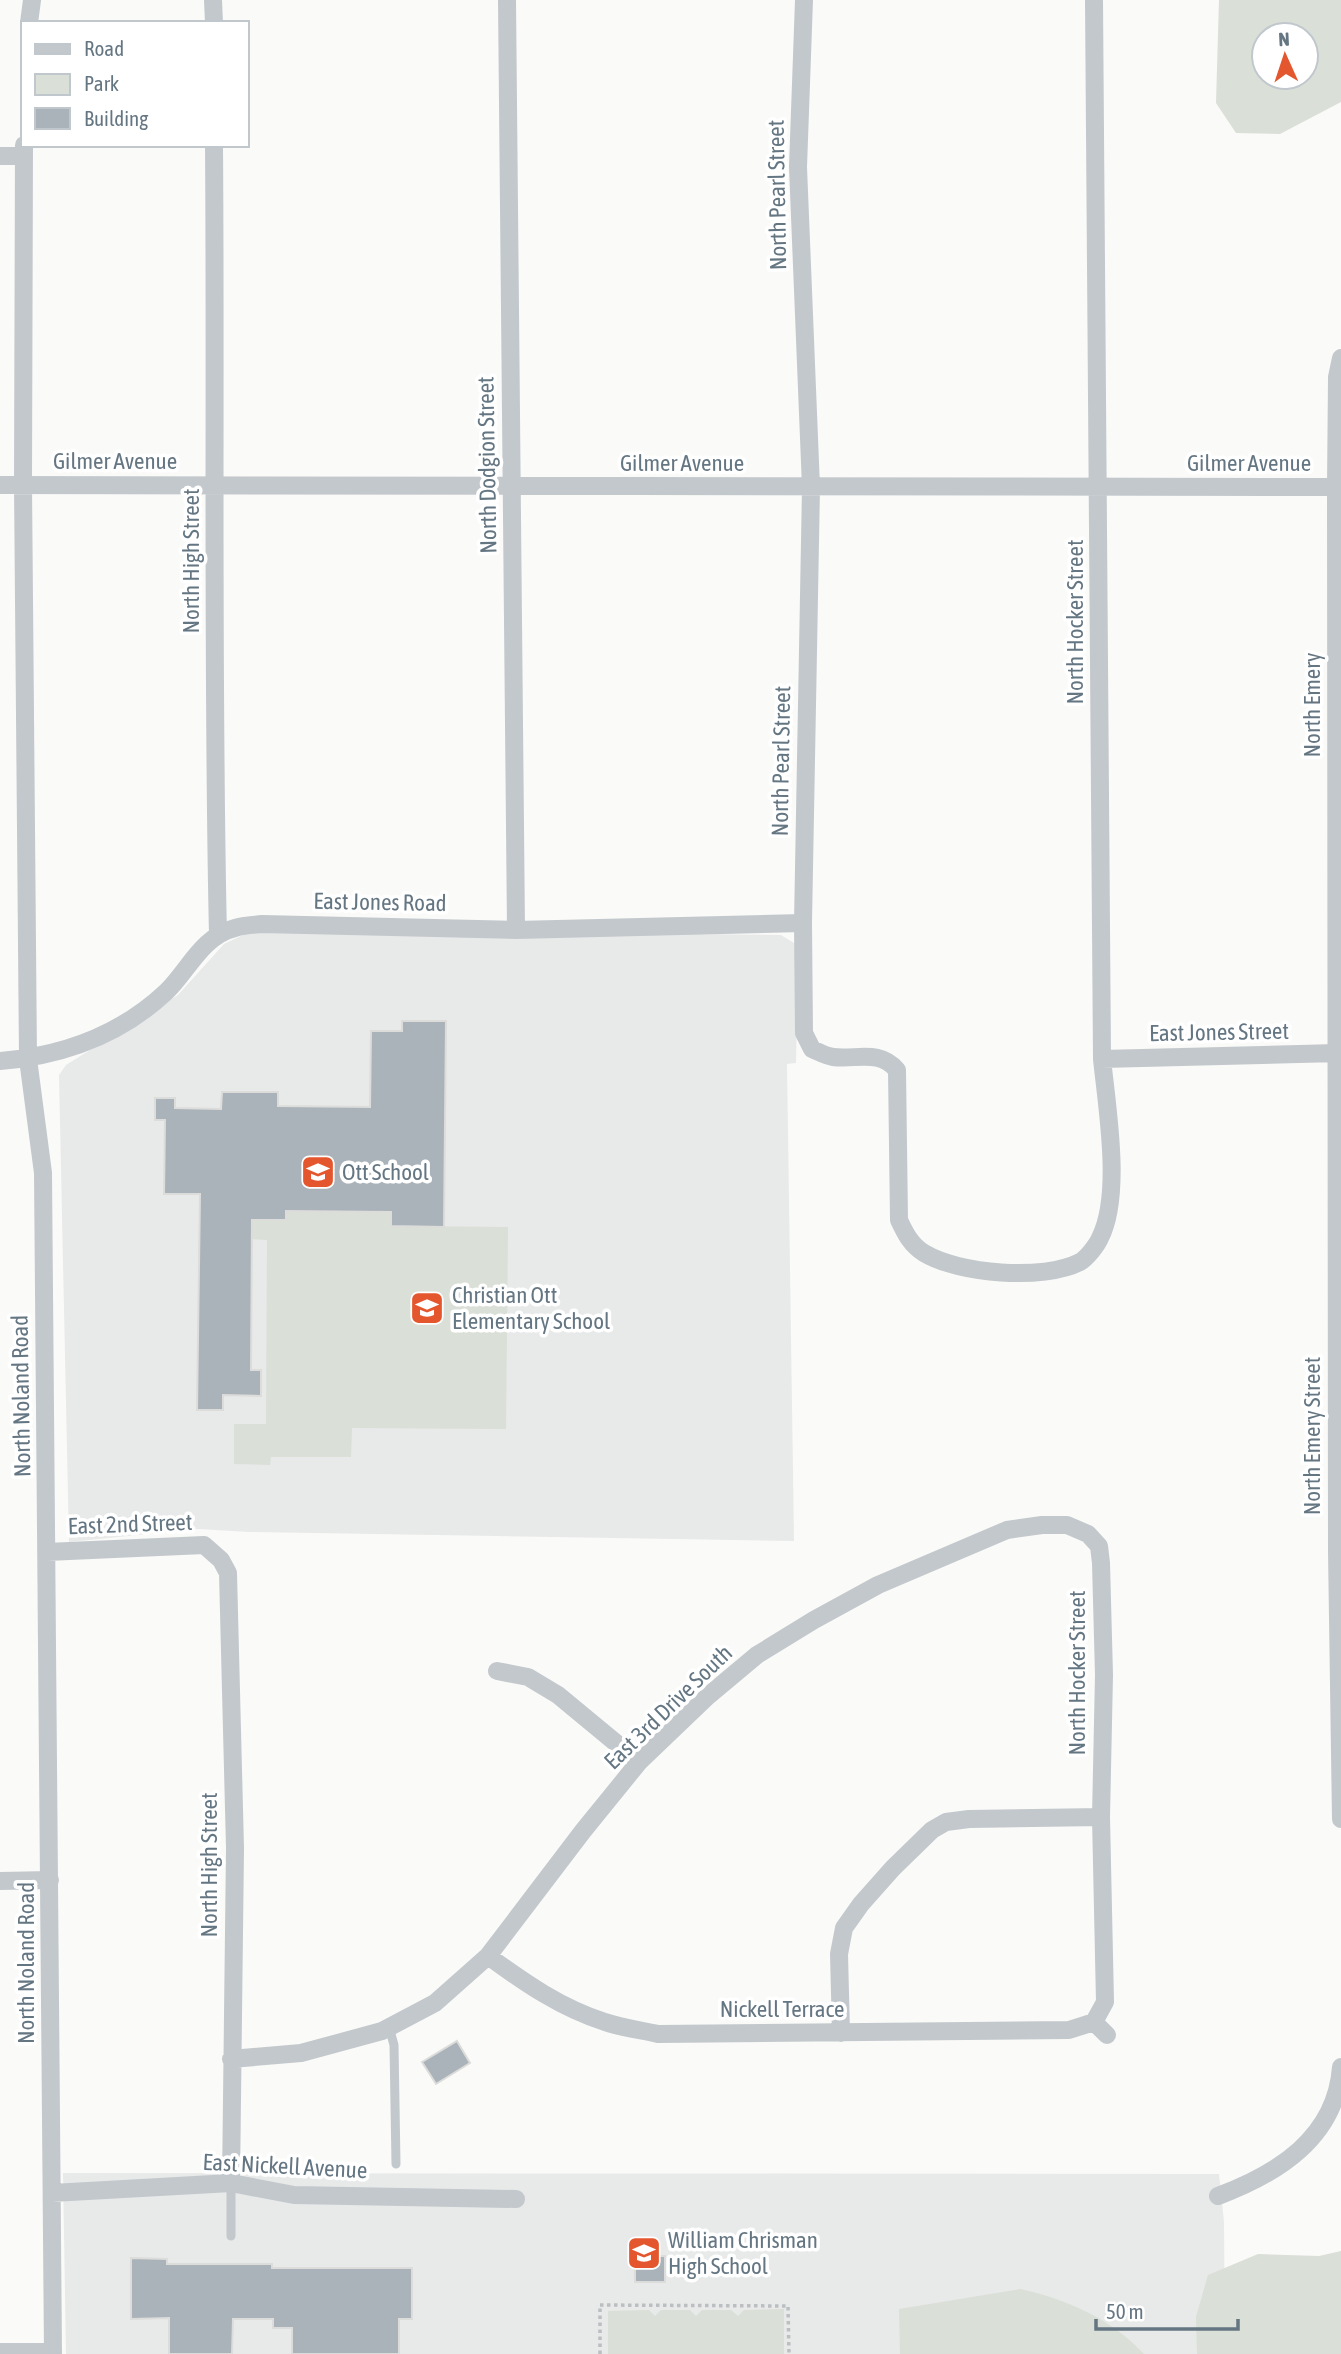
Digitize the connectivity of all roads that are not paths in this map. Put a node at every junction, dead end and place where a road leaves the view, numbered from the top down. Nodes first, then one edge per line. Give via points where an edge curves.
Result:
1 (32, 0) edge
2 (214, 0) edge
3 (507, 0) edge
4 (804, 0) edge
5 (1094, 0) edge
6 (29, 21) edge
7 (214, 21) edge
8 (214, 147) edge
9 (24, 151) edge
10 (0, 156) edge
11 (1341, 358) edge
12 (0, 485) edge
13 (23, 485) junction
14 (216, 486) junction
15 (511, 487) junction
16 (1338, 487) edge
17 (811, 488) junction
18 (1099, 488) junction
19 (803, 923) junction
20 (516, 930) junction
21 (219, 935) junction
22 (1337, 1053) junction
23 (28, 1059) junction
24 (1102, 1059) junction
25 (0, 1061) edge
26 (1099, 1241) joint
27 (1088, 1534) joint
28 (47, 1552) junction
29 (212, 1552) joint
30 (497, 1671) dead end
31 (639, 1762) junction
32 (1101, 1817) junction
33 (1341, 1819) edge
34 (50, 1880) junction
35 (0, 1881) edge
36 (488, 1956) junction
37 (1094, 2022) junction
38 (389, 2027) junction
39 (841, 2033) junction
40 (1107, 2035) dead end
41 (232, 2059) junction
42 (1341, 2067) edge
43 (1333, 2123) edge
44 (396, 2164) dead end
45 (231, 2183) junction
46 (52, 2193) junction
47 (1218, 2196) dead end
48 (516, 2199) dead end
49 (231, 2236) dead end
50 (0, 2352) edge
51 (53, 2353) edge

1 - 6 street
2 - 7 street
3 - 15 street, North Dodgion Street
4 - 17 street, North Pearl Street via 798,167
5 - 18 street, North Hocker Street
8 - 14 street, North High Street
9 - 10 street
9 - 13 street, North Noland Road
11 - 16 street, North Emery via 1337,377
12 - 13 street, Gilmer Avenue
13 - 14 street, Gilmer Avenue
13 - 23 street, North Noland Road
14 - 15 street, Gilmer Avenue
14 - 21 street, North High Street via 214,758
15 - 17 street, Gilmer Avenue
15 - 20 street, North Dodgion Street
16 - 18 street, Gilmer Avenue
16 - 22 street, North Emery
17 - 18 street, Gilmer Avenue
17 - 19 street, North Pearl Street
18 - 24 street, North Hocker Street
19 - 20 street, East Jones Road
19 - 26 street, North Pearl Street via 804,1033 812,1049 832,1057 873,1057 889,1061 897,1070 899,1220 910,1241 924,1253 962,1268 1043,1272 1081,1262
20 - 21 street, East Jones Road via 262,924
21 - 23 street, East Jones Road via 202,948 166,992 128,1022 85,1044
22 - 24 street, East Jones Street
22 - 33 street, North Emery Street via 1336,1551
23 - 25 street, East Jones Road
23 - 28 street, North Noland Road via 43,1173
24 - 26 street, North Hocker Street via 1111,1195
27 - 31 street, East 3rd Drive South via 1067,1525 1007,1530 878,1585 757,1655
27 - 32 street, North Hocker Street via 1099,1546 1101,1563
28 - 29 street, East 2nd Street via 204,1545
28 - 34 street, North Noland Road
29 - 41 street, North High Street via 228,1573 235,1848
30 - 31 street via 528,1676 558,1695
31 - 36 street, East 3rd Drive South
32 - 37 street, North Hocker Street via 1105,2003
32 - 39 street via 969,1819 946,1822 932,1830 892,1868 844,1928 839,1954
34 - 35 street
34 - 46 street, North Noland Road
36 - 38 street, East 3rd Drive South via 435,2003
36 - 39 street, Nickell Terrace via 567,2008 607,2023 658,2034
37 - 39 street, Nickell Terrace via 1069,2031
37 - 40 street
38 - 41 street, East 3rd Drive South via 301,2053
38 - 44 lane via 394,2045
41 - 45 street, North High Street
42 - 43 street
43 - 47 street via 1285,2164
45 - 46 street, East Nickell Avenue
45 - 48 street, East Nickell Avenue via 294,2195
45 - 49 lane
46 - 51 street, North Noland Road
50 - 51 street

